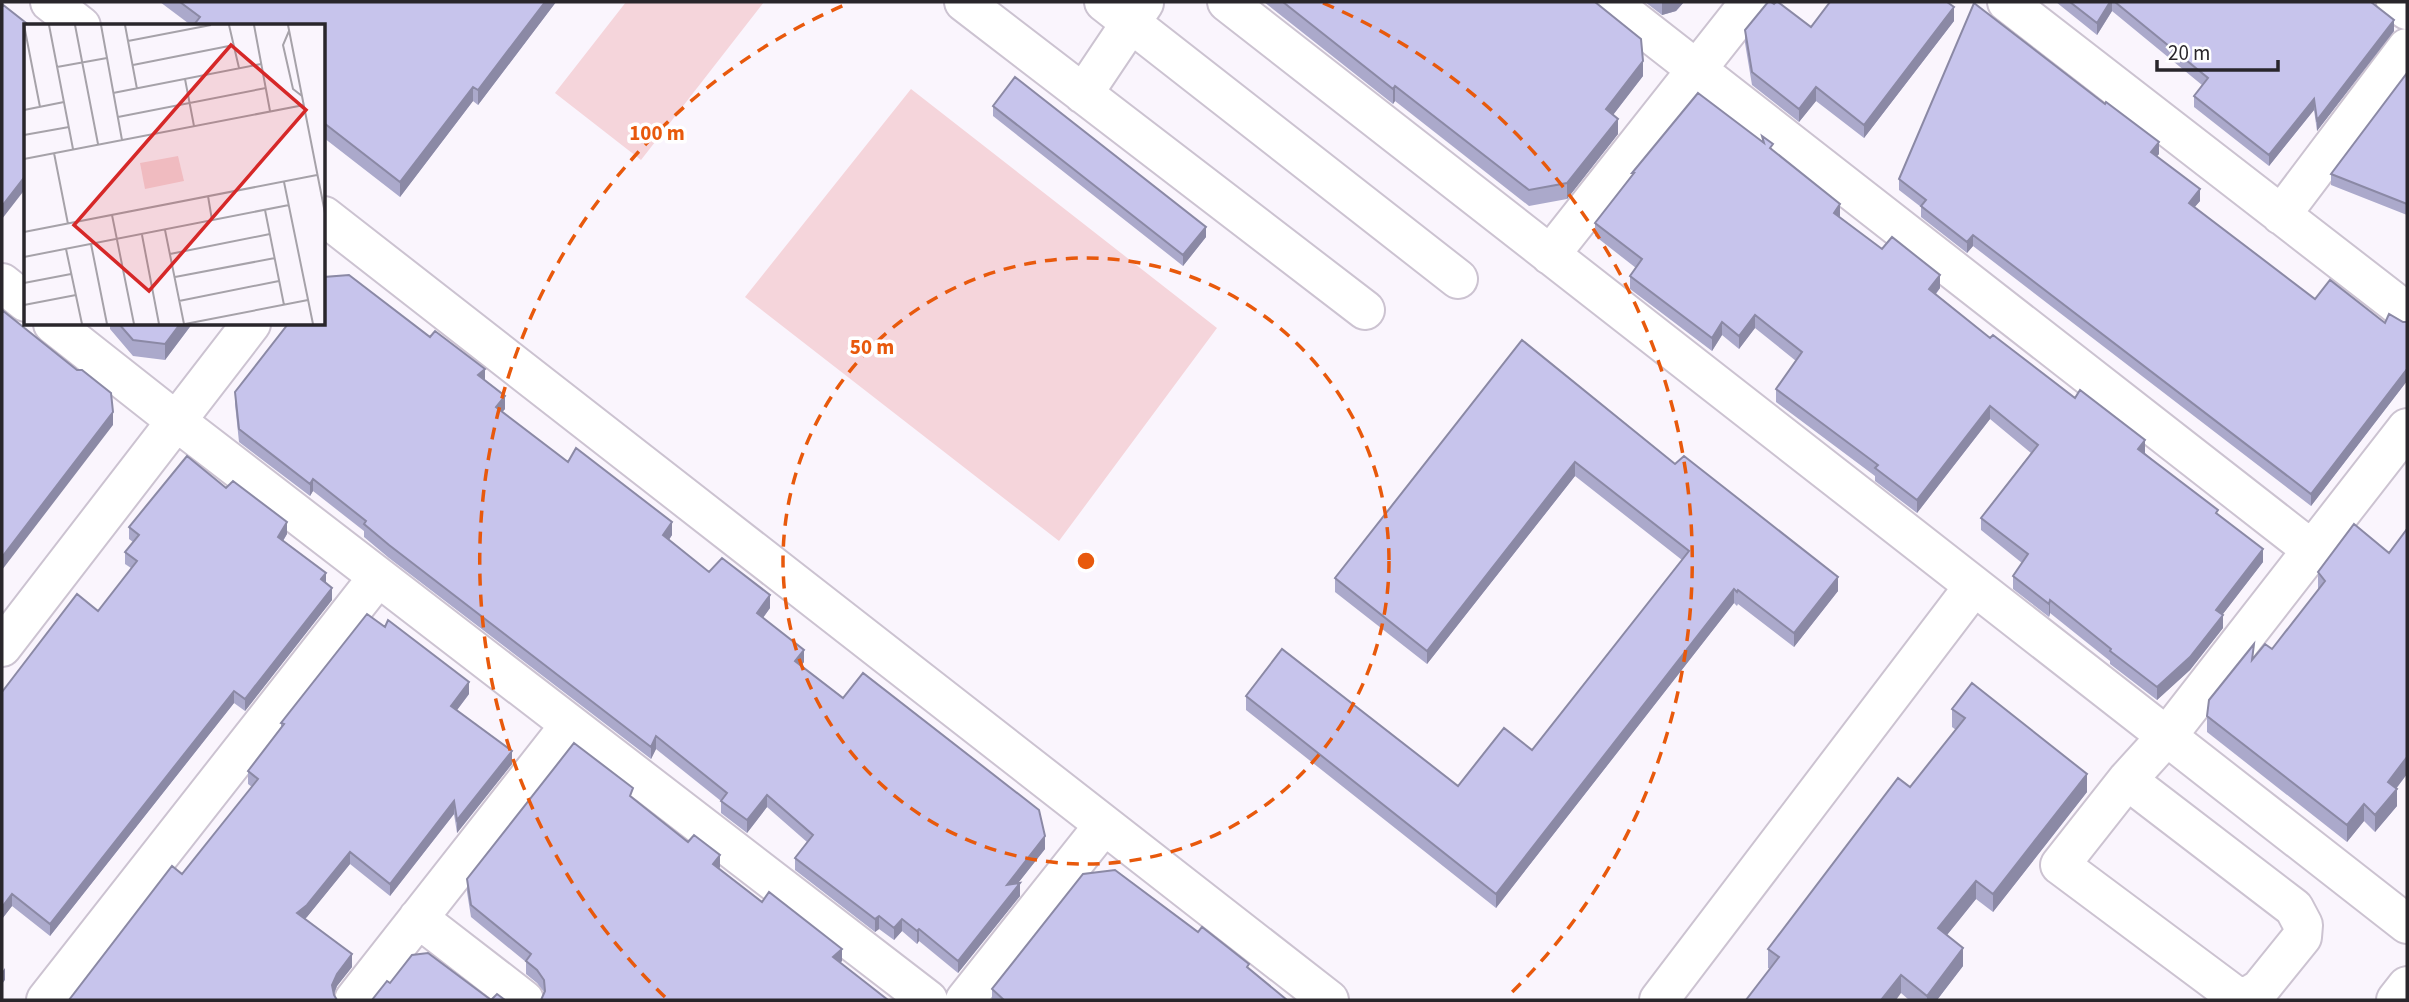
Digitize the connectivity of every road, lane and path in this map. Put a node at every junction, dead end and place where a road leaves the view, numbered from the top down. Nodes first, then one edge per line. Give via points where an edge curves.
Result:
1 (50, 2) edge
2 (964, 2) edge
3 (1227, 2) edge
4 (1610, 2) edge
5 (1750, 2) edge
6 (2007, 2) edge
7 (2396, 2) edge
8 (1127, 9) edge
9 (2407, 10) edge
10 (78, 24) edge
11 (2407, 48) edge
12 (1697, 70) junction
13 (1083, 93) junction
14 (2281, 215) junction
15 (326, 222) edge
16 (1550, 255) junction
17 (1458, 279) dead end
18 (2, 283) edge
19 (24, 300) edge
20 (1365, 310) dead end
21 (2407, 312) edge
22 (56, 326) edge
23 (249, 326) edge
24 (176, 421) junction
25 (2407, 428) edge
26 (2312, 550) junction
27 (378, 576) junction
28 (1974, 586) junction
29 (2, 647) edge
30 (570, 725) junction
31 (2167, 736) junction
32 (2127, 780) junction
33 (1104, 825) junction
34 (418, 918) junction
35 (2407, 924) edge
36 (2407, 986) edge
37 (47, 1000) edge
38 (354, 1000) edge
39 (524, 1000) edge
40 (928, 1000) edge
41 (965, 1000) edge
42 (1329, 1000) edge
43 (1659, 1000) edge
44 (2396, 1000) edge

1 - 10 street
2 - 13 street
3 - 16 street
4 - 12 street
5 - 12 street
6 - 14 street
7 - 9 street
8 - 13 street
8 - 17 street
11 - 14 street
12 - 16 street
12 - 26 street
13 - 20 street
14 - 21 street
15 - 33 street
16 - 28 street
18 - 19 street
22 - 24 street
23 - 24 street
24 - 27 street
24 - 29 street
25 - 26 street
26 - 31 street
27 - 30 street
27 - 37 street
28 - 31 street
28 - 43 street
30 - 34 street
30 - 40 street
31 - 32 street
31 - 35 street
32 - 32 street via 2060,865 2237,997 2260,989 2302,937 2304,925 2294,908
33 - 41 street
33 - 42 street
34 - 38 street
34 - 39 street
36 - 44 street

